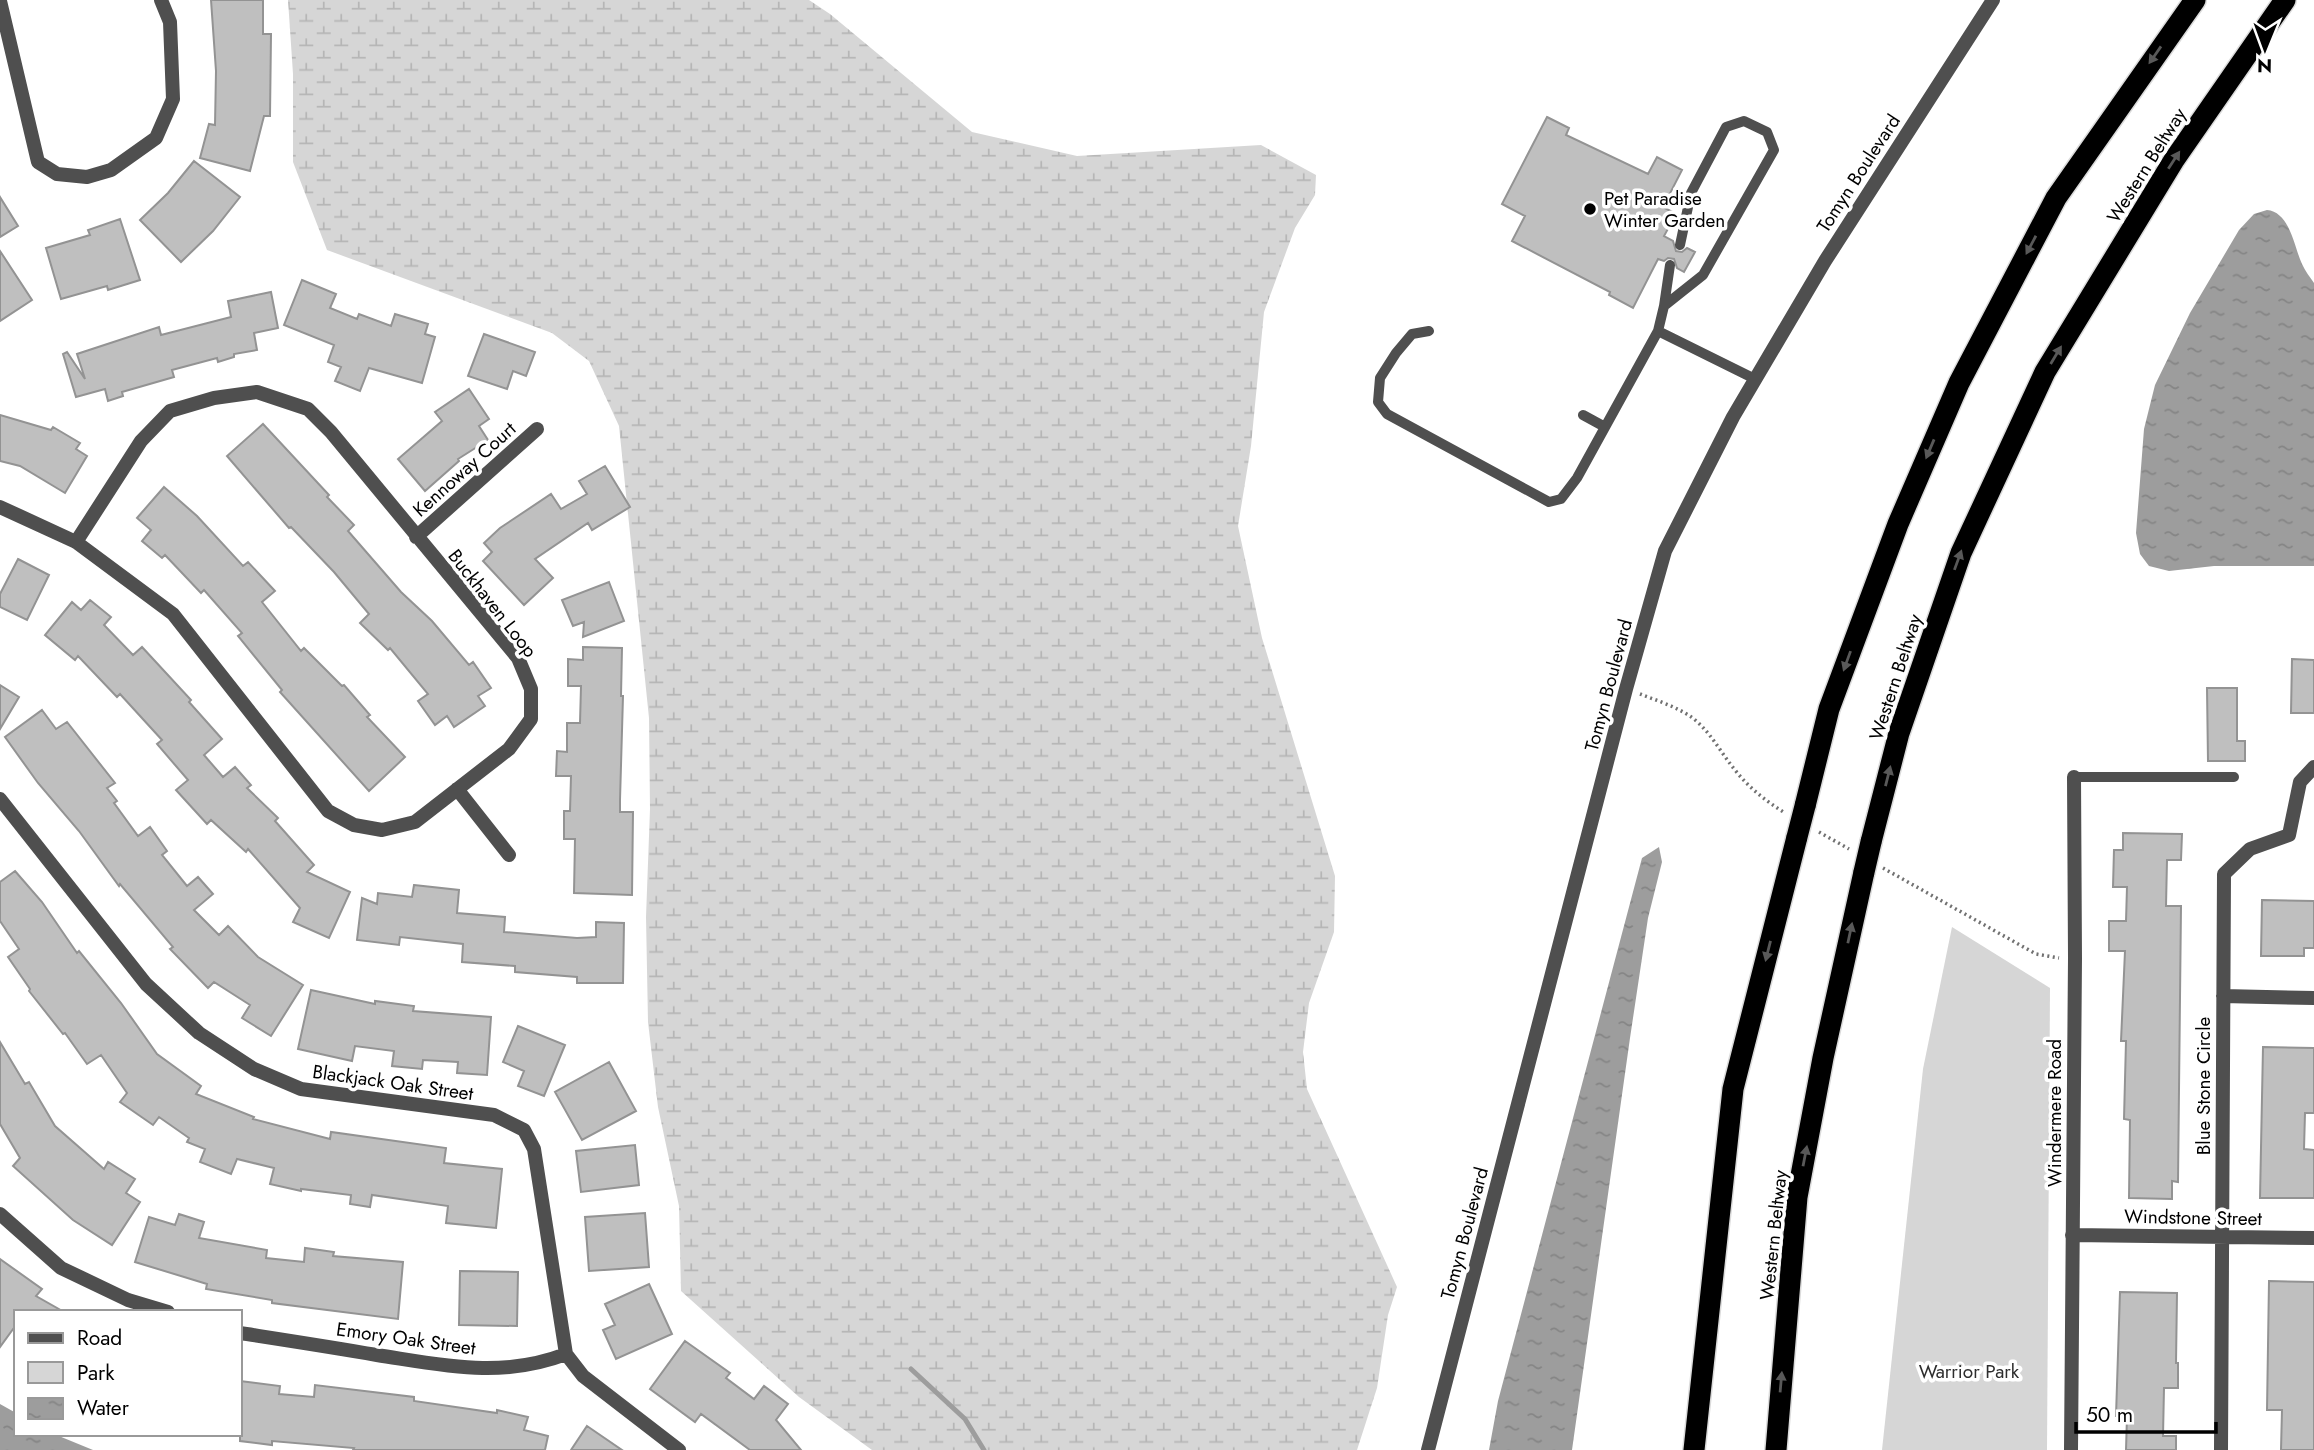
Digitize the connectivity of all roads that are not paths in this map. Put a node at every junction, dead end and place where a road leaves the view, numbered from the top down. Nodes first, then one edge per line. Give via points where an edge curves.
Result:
1 (161, 0) edge
2 (1993, 0) edge
3 (2195, 0) edge
4 (2285, 0) edge
5 (0, 1) edge
6 (1680, 245) dead end
7 (1670, 265) dead end
8 (1664, 306) junction
9 (1429, 331) dead end
10 (1658, 331) junction
11 (1755, 379) junction
12 (1583, 415) dead end
13 (1605, 427) junction
14 (537, 429) dead end
15 (0, 507) edge
16 (416, 537) junction
17 (76, 542) junction
18 (2314, 767) edge
19 (2074, 777) joint
20 (2234, 777) dead end
21 (457, 789) junction
22 (0, 799) edge
23 (509, 855) dead end
24 (2223, 996) junction
25 (2314, 998) edge
26 (1733, 1089) junction
27 (0, 1214) edge
28 (2072, 1235) junction
29 (2221, 1236) junction
30 (2314, 1238) edge
31 (161, 1310) edge
32 (242, 1333) edge
33 (566, 1354) junction
34 (679, 1450) edge
35 (1428, 1450) edge
36 (1681, 1450) edge
37 (1695, 1450) edge
38 (1776, 1450) edge
39 (2071, 1450) edge
40 (2221, 1450) edge

1 - 5 street via 170,22 173,99 156,138 111,170 87,177 57,174 38,162
2 - 11 street, Tomyn Boulevard
3 -> 26 highway via 2056,198 1959,383 1898,524 1829,709
38 -> 4 highway, Western Beltway, bridge via 1797,1198 1823,1058 1871,869 1863,847 1961,553 2045,373 2174,160
6 - 8 lane via 1691,193 1726,127 1744,121 1767,132 1774,150 1703,275
7 - 8 lane
8 - 10 lane
9 - 13 lane via 1412,334 1380,378 1378,402 1387,414 1549,502 1561,499 1577,478
10 - 11 lane
10 - 13 lane
11 - 35 street, Tomyn Boulevard via 1665,551
12 - 13 lane
14 - 16 street, Kennoway Court
15 - 17 street, Buckhaven Loop
16 - 17 street, Buckhaven Loop via 308,409 257,392 170,411 141,441
16 - 21 street, Buckhaven Loop via 518,658 531,689 531,719 509,749
17 - 21 street, Buckhaven Loop via 173,614 328,811 354,825 382,830 415,822
18 - 24 street, Blue Stone Circle via 2300,782 2289,835 2250,849 2224,874
19 - 20 lane
19 - 28 street, Windermere Road
21 - 23 street
22 - 33 street, Blackjack Oak Street via 146,984 199,1033 254,1069 302,1089 494,1115 524,1130 534,1149
24 - 25 street
24 - 29 street, Blue Stone Circle
26 - 36 highway
26 - 37 highway
27 - 31 street via 61,1268 128,1300
28 - 29 street, Windstone Street
28 - 39 street, Windermere Road
29 - 30 street, Windstone Street
29 - 40 street, Blue Stone Circle
32 - 33 street, Emory Oak Street via 474,1368 544,1363
33 - 34 street via 583,1376

